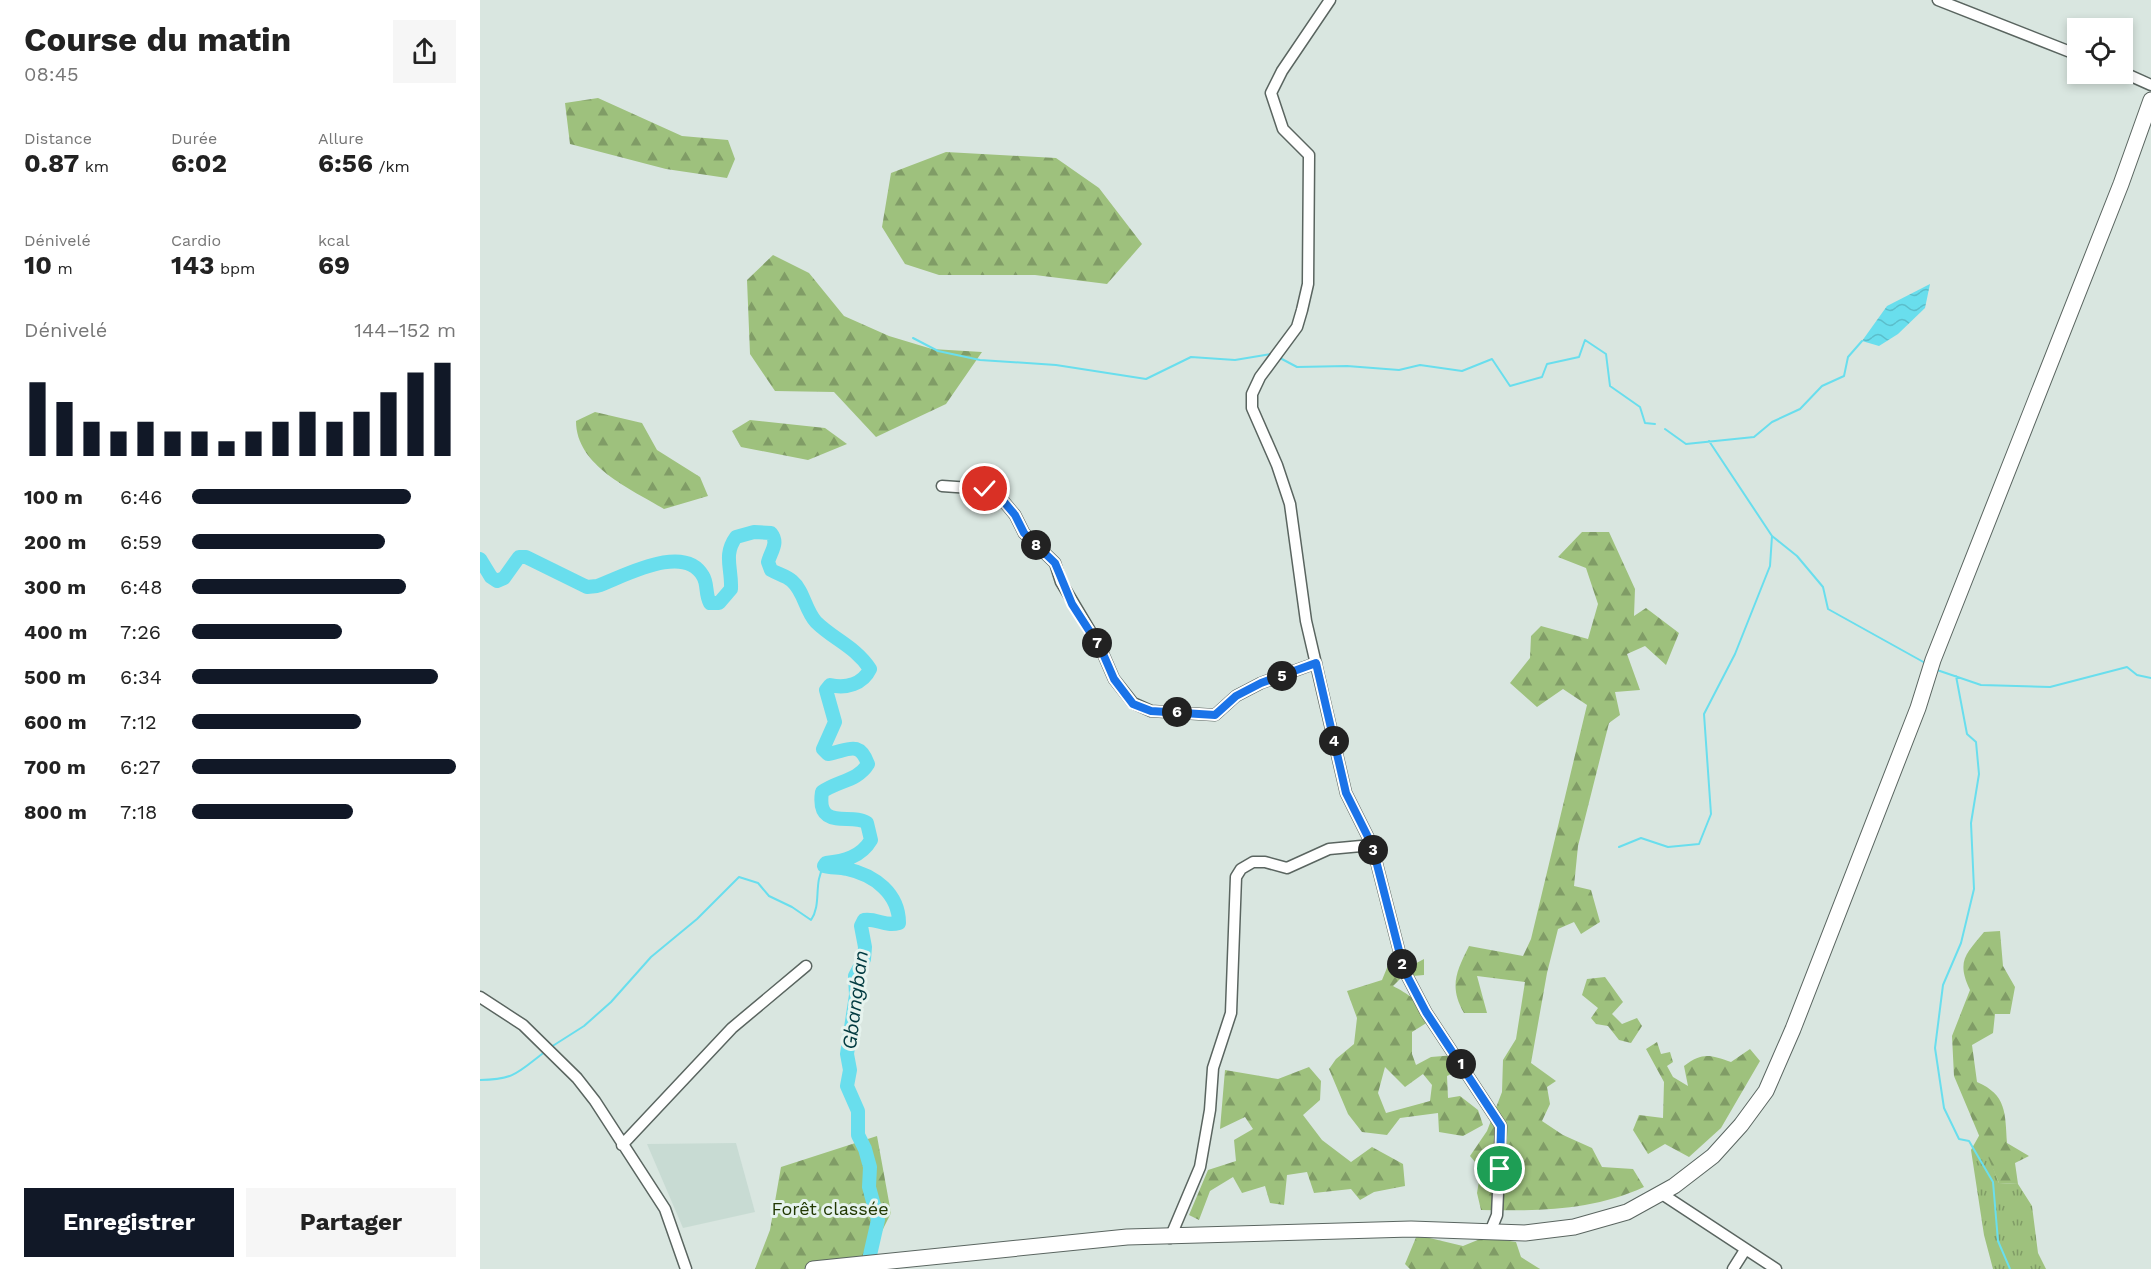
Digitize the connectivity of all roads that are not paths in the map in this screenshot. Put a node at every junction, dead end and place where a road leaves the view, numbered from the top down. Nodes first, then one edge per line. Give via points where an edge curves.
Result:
1 (1330, 0) edge
2 (1938, 0) edge
3 (2067, 51) edge
4 (2133, 77) edge
5 (2151, 85) edge
6 (2151, 100) edge
7 (942, 486) dead end
8 (1316, 663) junction
9 (1372, 845) junction
10 (806, 966) dead end
11 (480, 996) edge
12 (622, 1145) junction
13 (1662, 1194) junction
14 (1490, 1232) junction
15 (1170, 1238) junction
16 (1745, 1250) junction
17 (686, 1269) edge
18 (813, 1269) edge
19 (1733, 1269) edge
20 (1776, 1269) edge

1 - 8 street via 1271,93 1283,129 1310,155 1308,284 1297,327 1260,376 1252,394 1252,408 1290,504 1306,621
2 - 3 street
4 - 5 street
6 - 13 highway via 1766,1091 1713,1156
7 - 8 street via 985,489 1000,497 1024,533 1055,563 1072,604 1101,649 1114,679 1133,704 1151,711 1215,715 1236,696 1261,683
8 - 9 street via 1346,793
9 - 14 street via 1404,970 1426,1012 1501,1126 1497,1215
9 - 15 street via 1329,849 1287,868 1252,862 1240,869 1236,877 1231,1013 1213,1068 1200,1167
10 - 12 street via 732,1028
11 - 12 street via 523,1025 577,1078
12 - 17 street via 665,1209
13 - 14 highway via 1627,1212 1574,1227 1525,1233
13 - 16 street
14 - 15 highway via 1411,1229
15 - 18 highway via 1128,1238
16 - 19 street
16 - 20 street

